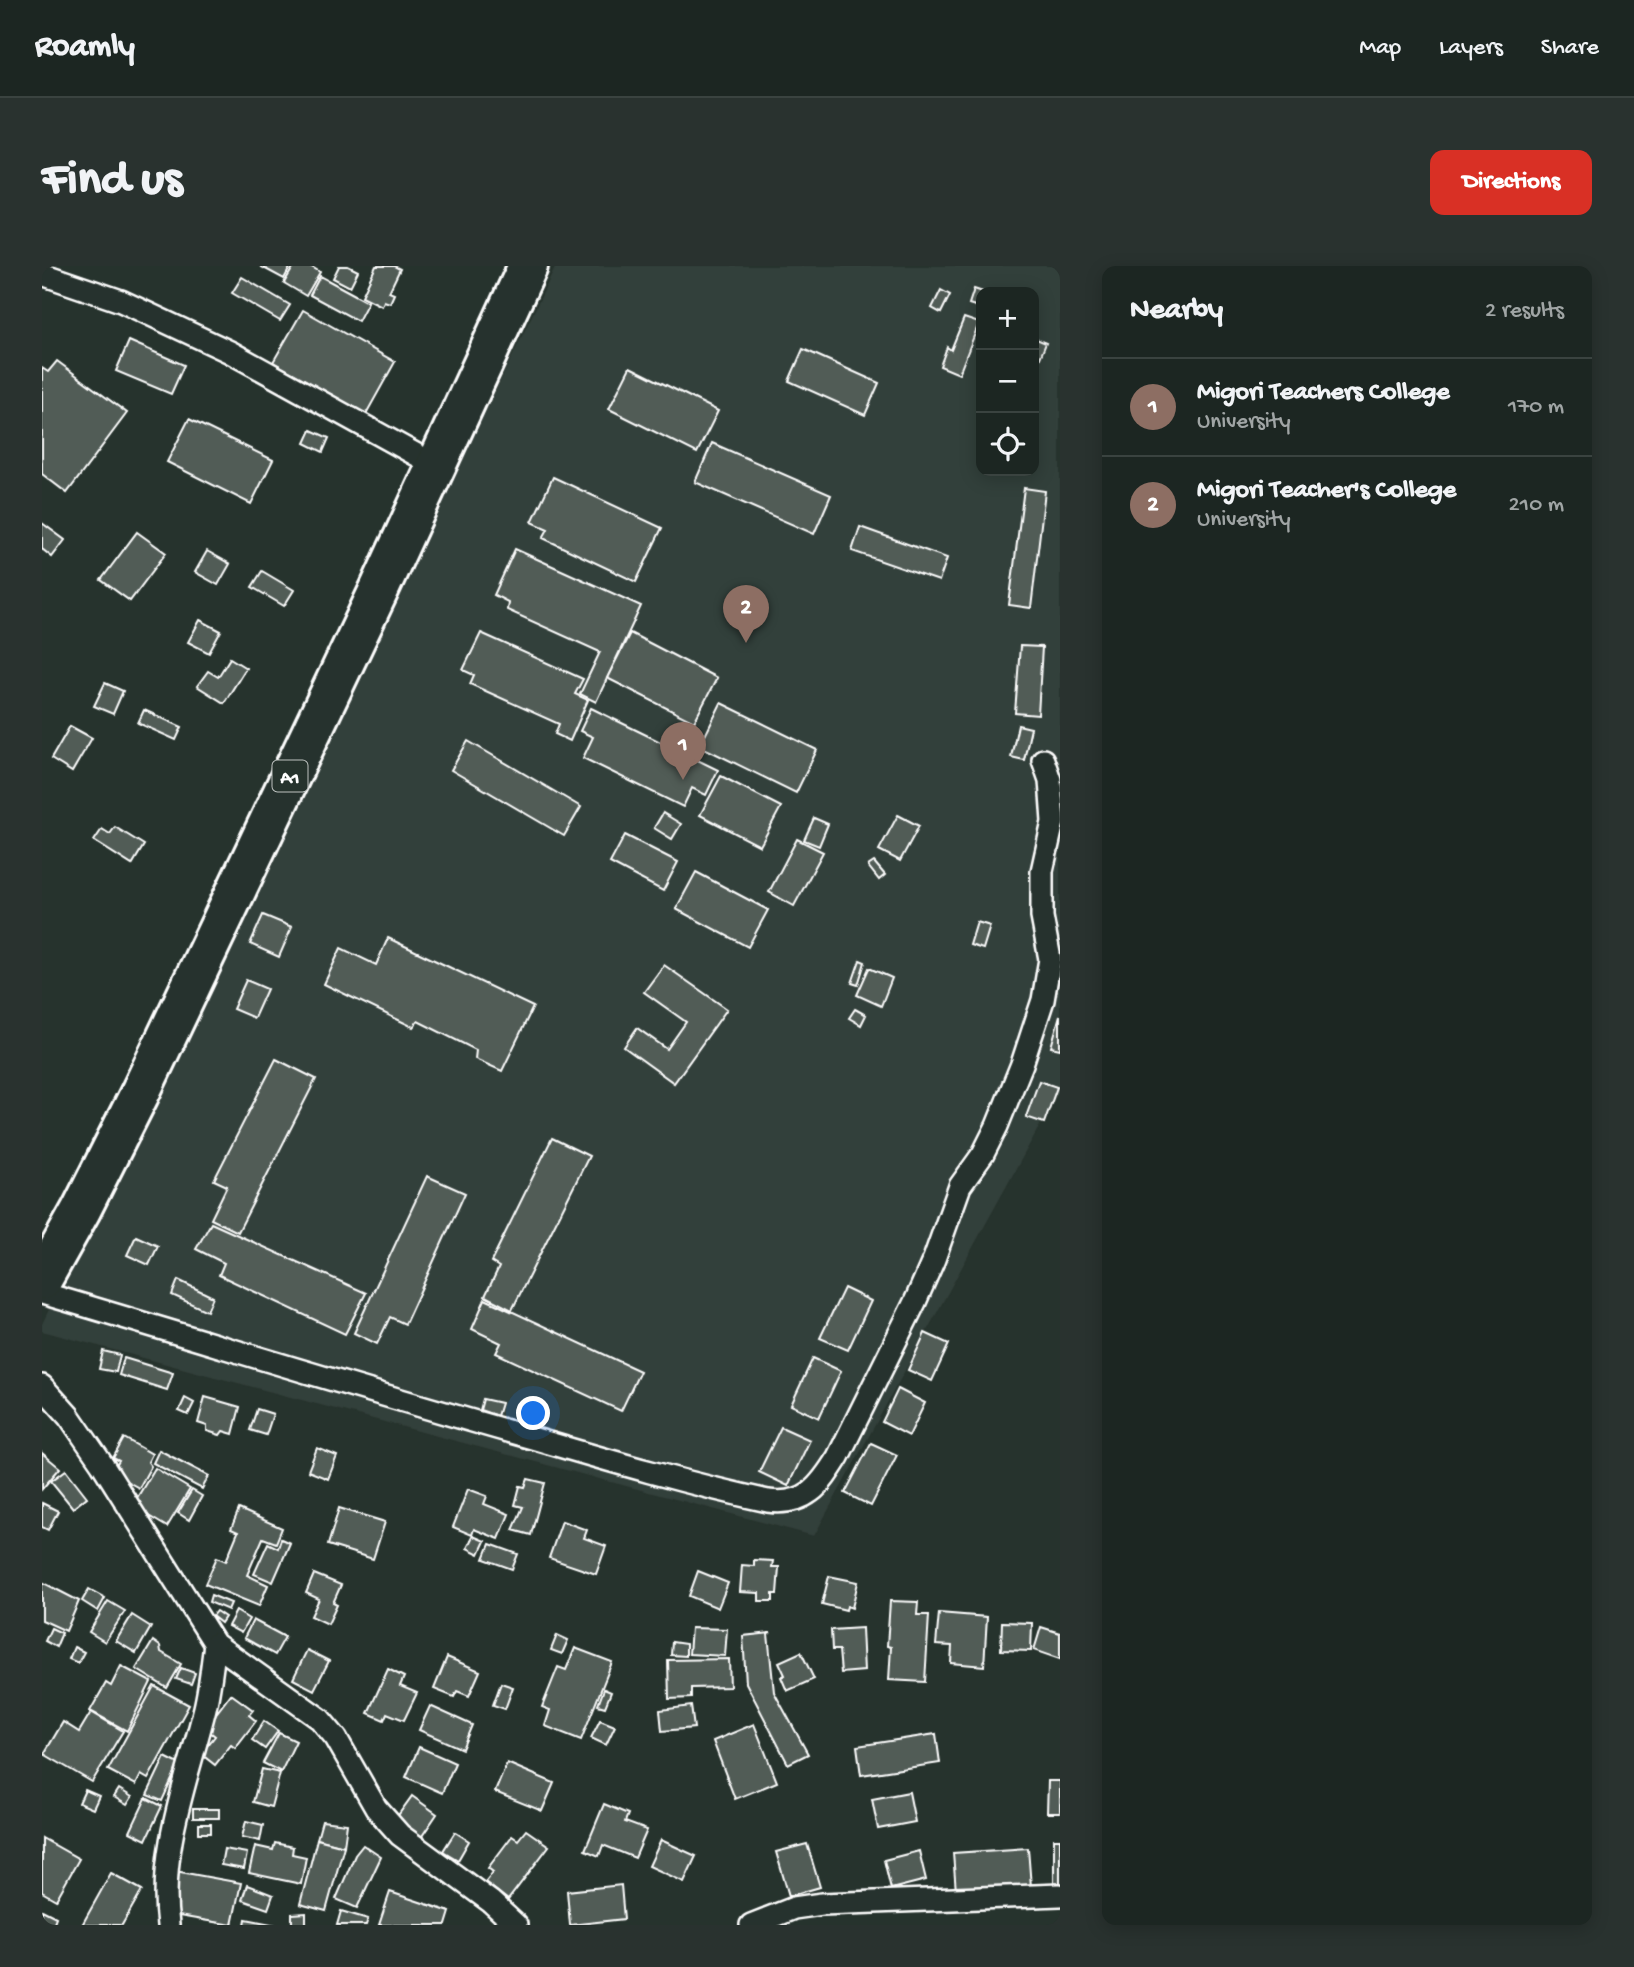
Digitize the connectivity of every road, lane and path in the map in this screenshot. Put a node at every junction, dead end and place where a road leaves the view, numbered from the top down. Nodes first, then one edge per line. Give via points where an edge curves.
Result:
1 (528, 266) edge
2 (42, 274) edge
3 (435, 464) junction
4 (1043, 760) dead end
5 (42, 1280) edge
6 (42, 1293) edge
7 (42, 1387) edge
8 (215, 1644) junction
9 (1060, 1895) edge
10 (168, 1925) edge
11 (516, 1925) edge
12 (751, 1925) edge

1 - 3 highway, A1
2 - 3 street via 121,300 230,352
3 - 5 highway, A1 via 145,1083
4 - 6 street via 1052,822 1042,871 1042,917 1050,959 1022,1064 983,1154 960,1186 915,1302 838,1457 827,1475 795,1501 768,1501 581,1452
7 - 8 street via 102,1464
8 - 10 street via 206,1704 169,1848
8 - 11 street via 320,1719 376,1808 400,1835
9 - 12 street via 822,1904 794,1908

